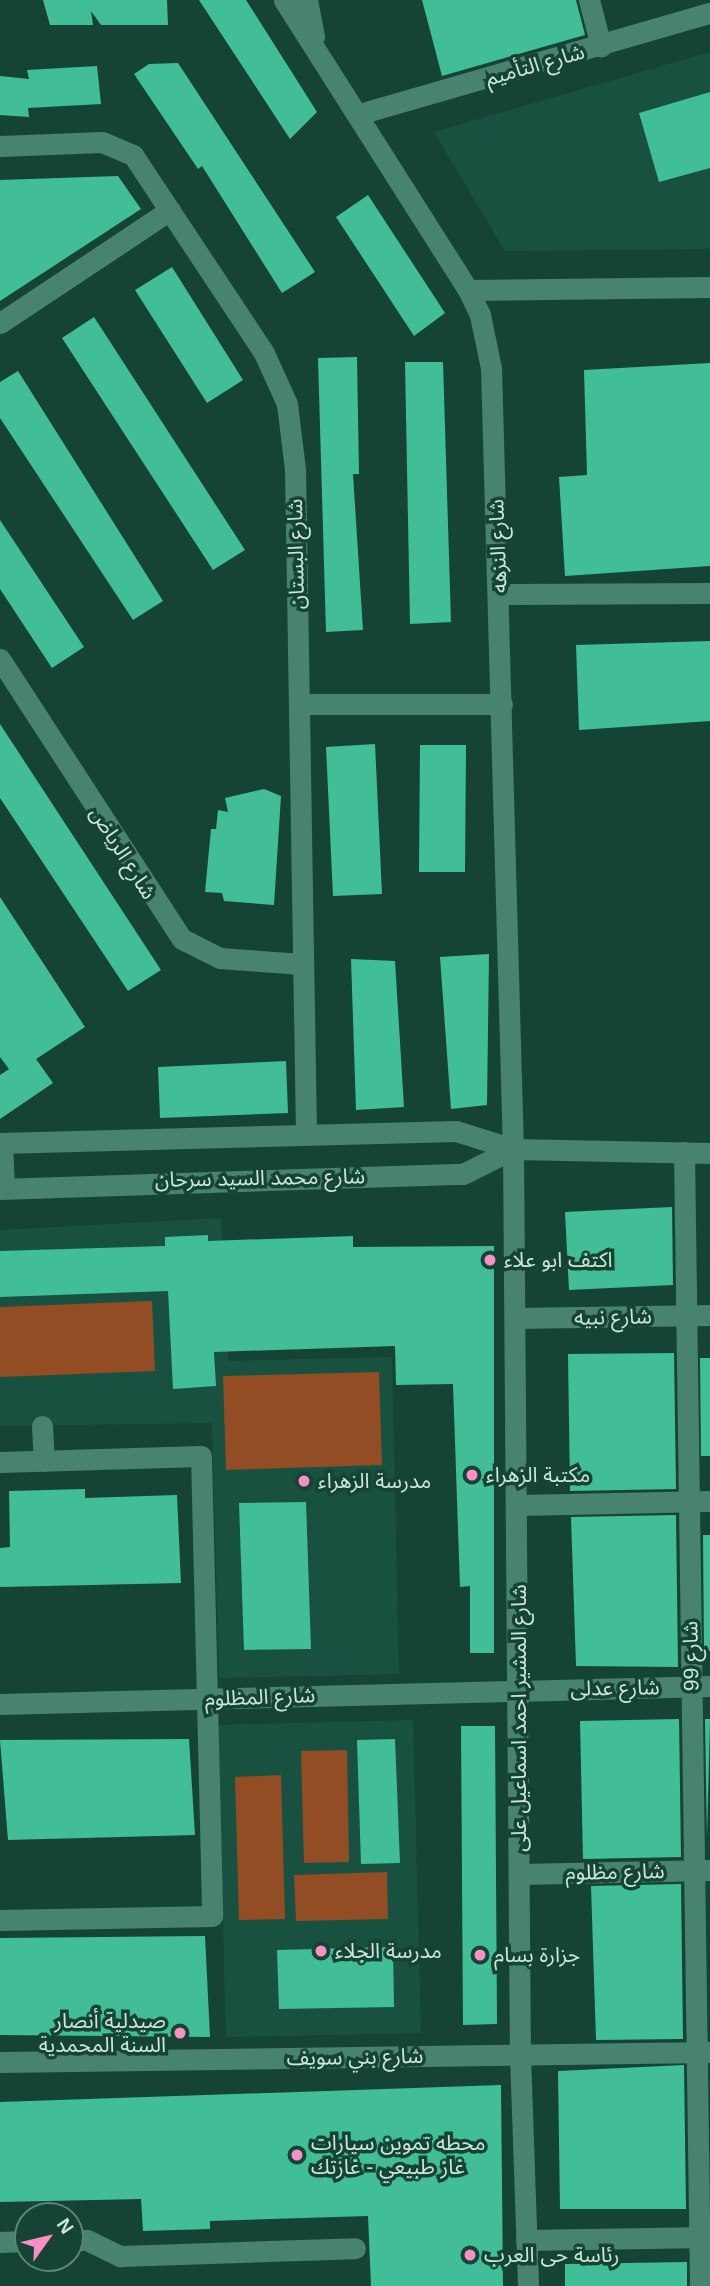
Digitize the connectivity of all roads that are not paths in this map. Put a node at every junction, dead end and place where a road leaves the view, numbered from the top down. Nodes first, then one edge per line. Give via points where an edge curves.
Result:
1 (284, 0) edge
2 (307, 0) edge
3 (589, 0) edge
4 (710, 13) edge
5 (601, 46) junction
6 (316, 48) junction
7 (359, 114) junction
8 (0, 146) edge
9 (170, 210) junction
10 (710, 287) edge
11 (468, 290) junction
12 (0, 323) edge
13 (710, 593) edge
14 (499, 594) junction
15 (0, 659) edge
16 (299, 704) junction
17 (502, 704) junction
18 (302, 964) junction
19 (306, 1134) junction
20 (1, 1143) edge
21 (513, 1149) junction
22 (684, 1153) junction
23 (710, 1153) edge
24 (2, 1189) edge
25 (686, 1315) junction
26 (710, 1315) edge
27 (515, 1318) junction
28 (42, 1426) dead end
29 (44, 1461) junction
30 (0, 1462) edge
31 (710, 1501) edge
32 (688, 1502) junction
33 (518, 1505) junction
34 (701, 1686) edge
35 (519, 1689) junction
36 (207, 1698) junction
37 (0, 1704) edge
38 (702, 1870) edge
39 (520, 1874) junction
40 (0, 1920) edge
41 (703, 2052) edge
42 (520, 2055) junction
43 (0, 2062) edge
44 (705, 2237) edge
45 (84, 2240) edge
46 (527, 2240) junction
47 (355, 2248) dead end
48 (528, 2286) edge
49 (700, 2286) edge

1 - 6 street, شارع النزهه
2 - 6 street
3 - 5 street
4 - 5 street, شارع التأميم
5 - 7 street, شارع التأميم
6 - 7 street, شارع النزهه
7 - 11 street, شارع النزهه
8 - 9 street, شارع البستان via 85,142 118,146 133,155
9 - 12 street
9 - 16 street, شارع البستان via 264,354 287,404 295,469
10 - 11 street
11 - 14 street, شارع النزهه via 484,326 491,368
13 - 14 street
14 - 17 street, شارع النزهه
15 - 18 street, شارع الرياض via 182,939 220,958
16 - 17 street
16 - 18 street, شارع البستان
17 - 21 street, شارع النزهه
18 - 19 street, شارع البستان
19 - 20 street, شارع محمد السيد سرحان
19 - 21 street, شارع محمد السيد سرحان via 456,1131
20 - 24 street
21 - 22 street, شارع محمد السيد سرحان
21 - 24 street, شارع محمد السيد سرحان via 463,1174
21 - 27 street, شارع المشير احمد اسماعيل على
22 - 23 street, شارع محمد السيد سرحان
22 - 25 street, شارع 99
25 - 26 street, شارع نبيه
25 - 27 street, شارع نبيه
25 - 32 street, شارع 99
27 - 33 street, شارع المشير احمد اسماعيل على
28 - 29 street
29 - 30 street
29 - 36 street via 201,1457
31 - 32 street
32 - 33 street
32 - 34 street, شارع 99
33 - 35 street, شارع المشير احمد اسماعيل على
34 - 35 street, شارع عدلى
34 - 38 street, شارع 99
35 - 36 street, شارع المظلوم via 350,1685
35 - 39 street, شارع المشير احمد اسماعيل على
36 - 37 street, شارع المظلوم
36 - 40 street via 212,1916
38 - 39 street, شارع مظلوم
38 - 41 street, شارع 99
39 - 42 street, شارع المشير احمد اسماعيل على
41 - 42 street, شارع بني سويف
41 - 44 street, شارع 99
42 - 43 street, شارع بني سويف
42 - 46 street, شارع المشير احمد اسماعيل على
44 - 46 street
44 - 49 street, شارع 99
45 - 47 street via 120,2256
46 - 48 street, شارع المشير احمد اسماعيل على

